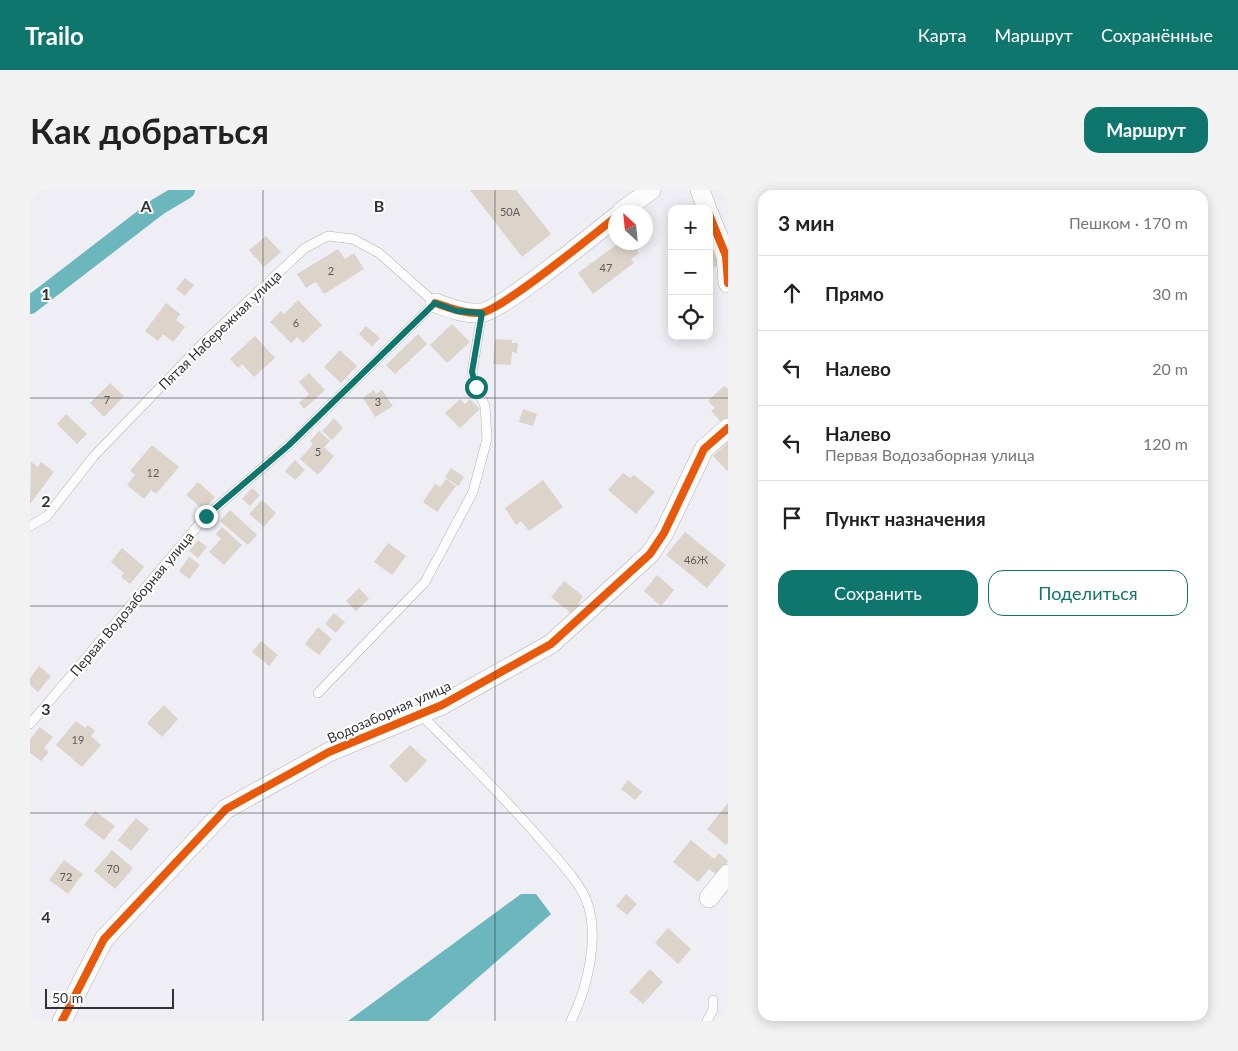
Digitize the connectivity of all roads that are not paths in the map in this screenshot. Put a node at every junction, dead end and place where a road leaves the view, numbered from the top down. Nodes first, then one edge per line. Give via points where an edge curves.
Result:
1 (651, 190) edge
2 (700, 190) edge
3 (631, 205) edge
4 (706, 205) edge
5 (608, 223) edge
6 (713, 223) edge
7 (727, 255) edge
8 (728, 283) edge
9 (435, 303) junction
10 (482, 313) junction
11 (728, 428) edge
12 (30, 526) edge
13 (318, 693) dead end
14 (420, 714) junction
15 (30, 724) edge
16 (728, 874) edge
17 (709, 898) dead end
18 (713, 1000) dead end
19 (62, 1021) edge
20 (571, 1021) edge
21 (707, 1021) edge

1 - 3 street
2 - 4 street
5 - 10 street via 543,274
6 - 7 street
7 - 8 street
9 - 10 street via 457,311
9 - 12 lane, Пятая Набережная улица via 379,253 354,239 328,236 305,248 203,343 94,456 47,516
9 - 15 lane, Первая Водозаборная улица via 289,445 206,516
10 - 13 lane via 472,372 485,406 487,439 473,492 425,582
11 - 14 street, Водозаборная улица via 704,450 664,533 650,554 551,644
14 - 19 street, Водозаборная улица via 330,752 226,808 104,939
14 - 20 lane via 512,806 566,868 587,902 593,949
16 - 17 street
18 - 21 lane via 714,1010

